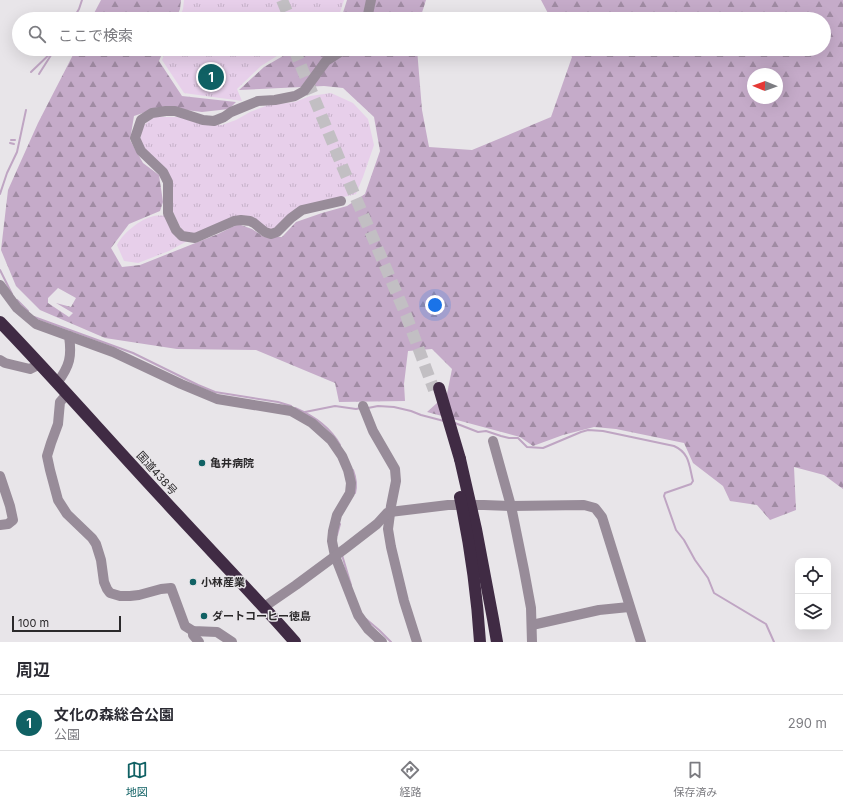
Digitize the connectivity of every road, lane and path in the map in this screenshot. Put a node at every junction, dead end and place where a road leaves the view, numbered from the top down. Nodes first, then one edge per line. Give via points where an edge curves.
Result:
1 (371, 0) edge
2 (368, 12) edge
3 (334, 56) edge
4 (341, 201) dead end
5 (0, 285) edge
6 (0, 322) edge
7 (69, 336) junction
8 (0, 360) edge
9 (40, 364) junction
10 (57, 383) junction
11 (437, 389) tunnel mouth
12 (67, 394) junction
13 (363, 406) dead end
14 (493, 441) dead end
15 (457, 460) junction
16 (0, 476) edge
17 (511, 506) junction
18 (390, 512) junction
19 (0, 525) edge
20 (335, 556) junction
21 (264, 607) junction
22 (629, 607) junction
23 (532, 625) junction
24 (193, 631) junction
25 (199, 642) edge
26 (232, 642) edge
27 (295, 642) edge
28 (382, 642) edge
29 (417, 642) edge
30 (480, 642) edge
31 (496, 642) edge
32 (532, 642) edge
33 (640, 642) edge

1 - 2 street
3 - 4 street via 326,61 304,91 295,96 258,101 214,121 175,111 152,113 141,120 135,138 141,151 163,172 168,182 168,213 176,230 182,236 195,238 242,220 250,221 271,234 277,232 302,210
5 - 7 street via 17,308 36,324
6 - 9 highway, 国道438号
7 - 10 street via 71,348 68,366
7 - 20 street via 113,352 216,399 291,411 312,423 331,440 342,456 351,483 350,493 337,515 333,530
8 - 9 street via 30,369
9 - 10 highway, 国道438号
10 - 12 highway, 国道438号
11 - 15 highway via 449,440
12 - 21 highway, 国道438号
12 - 24 street via 60,402 58,424 48,456 58,500 67,514 96,544 104,582 110,593 130,596 170,588 185,626
13 - 18 street via 373,431 395,468 396,481
14 - 17 street
15 - 30 highway, bridge via 471,553
15 - 31 highway, bridge via 476,529
16 - 19 street via 14,520
17 - 18 street via 448,505
17 - 22 street via 584,504 594,508 602,518
17 - 23 street
18 - 20 street
18 - 29 street via 388,529 393,560
20 - 21 street
20 - 28 street via 358,615
21 - 27 highway, 国道438号
22 - 23 street via 599,610
22 - 33 street
23 - 32 street
24 - 25 street
24 - 26 street via 217,632

